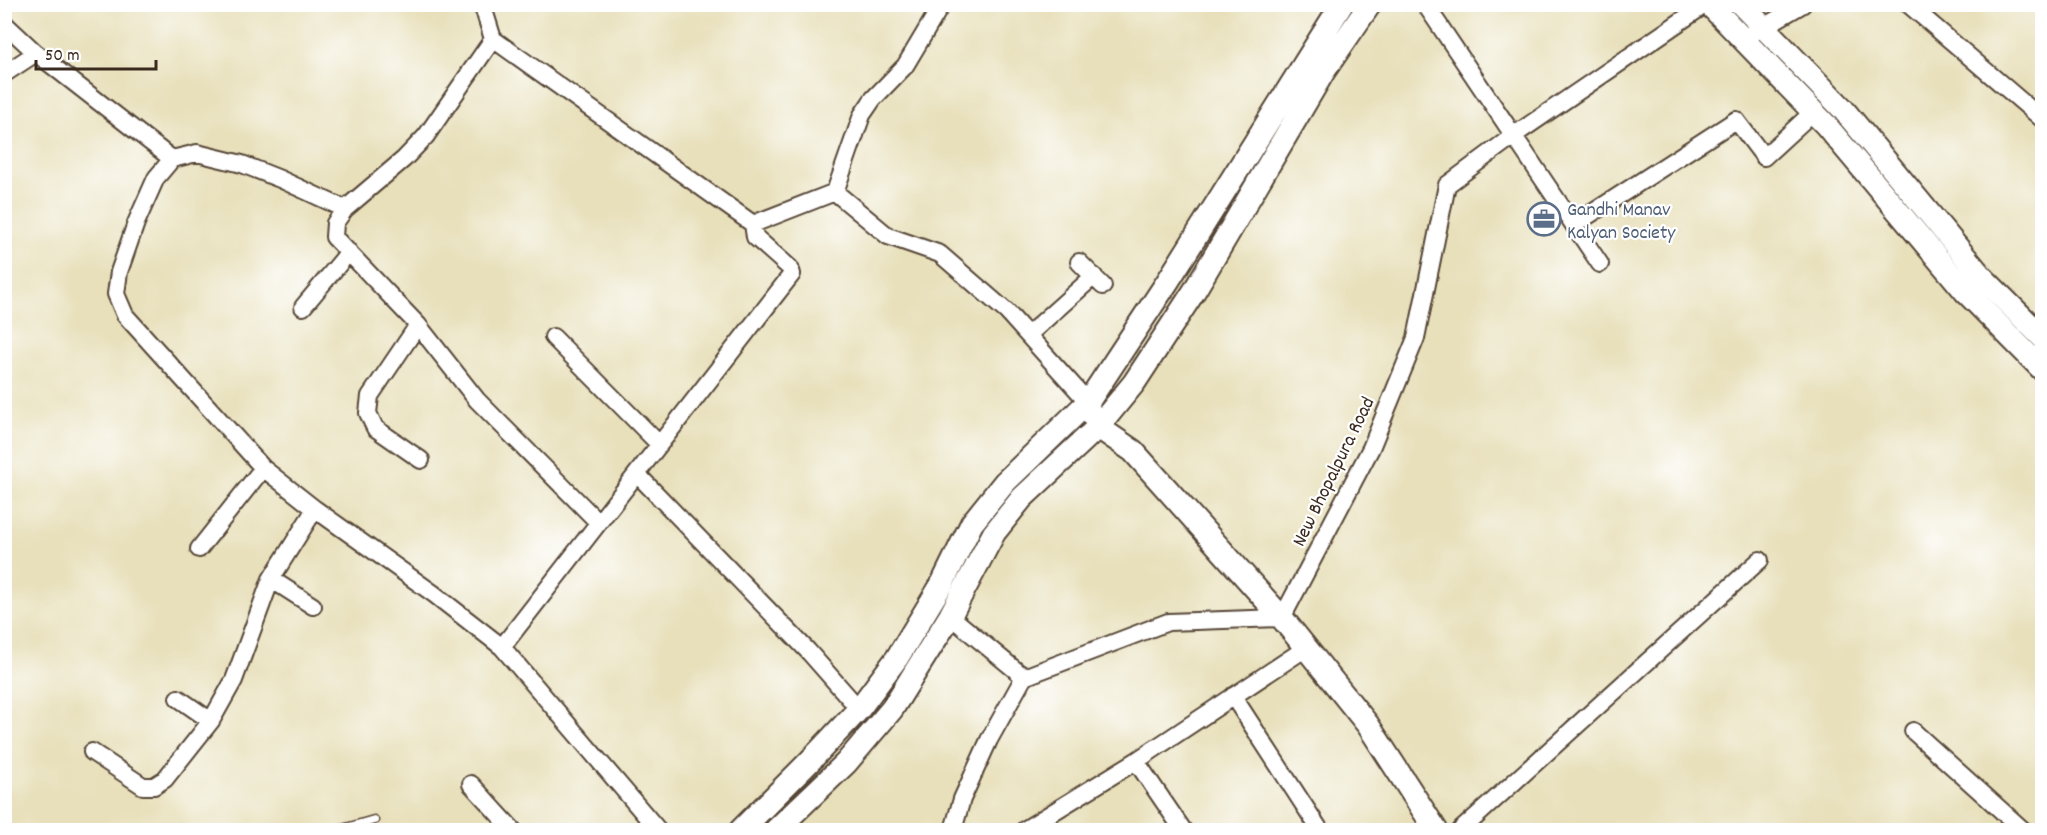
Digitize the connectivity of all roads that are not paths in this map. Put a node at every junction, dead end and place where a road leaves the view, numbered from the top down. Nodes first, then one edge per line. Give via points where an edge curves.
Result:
1 (942, 4) edge
2 (1342, 4) edge
3 (1370, 4) edge
4 (1425, 4) edge
5 (1707, 4) edge
6 (1741, 4) edge
7 (1803, 4) edge
8 (1908, 4) edge
9 (484, 6) edge
10 (4, 23) edge
11 (1763, 27) junction
12 (493, 39) junction
13 (1743, 39) junction
14 (36, 53) junction
15 (4, 74) edge
16 (1814, 112) junction
17 (2043, 119) edge
18 (1513, 136) junction
19 (172, 159) junction
20 (835, 192) junction
21 (345, 209) junction
22 (753, 224) junction
23 (1575, 224) junction
24 (350, 252) junction
25 (1079, 262) dead end
26 (1600, 264) dead end
27 (303, 307) dead end
28 (418, 325) junction
29 (1028, 335) junction
30 (553, 337) dead end
31 (2043, 337) edge
32 (2043, 369) edge
33 (1088, 402) junction
34 (1098, 427) junction
35 (658, 444) junction
36 (421, 460) dead end
37 (263, 468) junction
38 (638, 474) junction
39 (315, 509) junction
40 (598, 522) junction
41 (199, 549) dead end
42 (1760, 560) dead end
43 (272, 579) junction
44 (313, 606) dead end
45 (950, 616) junction
46 (1282, 618) junction
47 (502, 646) junction
48 (1306, 648) junction
49 (1024, 677) junction
50 (1233, 696) junction
51 (178, 699) dead end
52 (859, 708) junction
53 (211, 721) junction
54 (1913, 731) dead end
55 (92, 752) dead end
56 (1136, 762) junction
57 (471, 783) dead end
58 (374, 820) dead end
59 (339, 831) edge
60 (513, 831) edge
61 (658, 831) edge
62 (741, 831) edge
63 (776, 831) edge
64 (953, 831) edge
65 (1024, 831) edge
66 (1183, 831) edge
67 (1320, 831) edge
68 (1436, 831) edge
69 (1461, 831) edge
70 (2023, 831) edge

1 - 20 street via 904,66 862,115
2 - 33 street
3 - 34 street via 1324,71 1193,293 1134,383
4 - 18 street
5 - 13 street
5 - 18 street, New Bhopalpura Road
6 - 11 street
7 - 11 street
8 - 17 street
9 - 12 street
10 - 14 street
11 - 13 street
11 - 31 street via 1842,108 1981,276
12 - 21 street via 426,136
12 - 22 street
13 - 16 street
14 - 15 street
14 - 19 street
16 - 23 street via 1764,157 1736,120
16 - 32 street via 1965,291
18 - 23 street
18 - 46 street, New Bhopalpura Road via 1447,185 1416,338 1371,448
19 - 21 street via 197,153 242,164
19 - 37 street via 156,178 136,223 119,272 116,294 125,315
20 - 22 street
20 - 29 street via 888,236 940,254
21 - 24 street via 335,223 334,237
22 - 35 street via 755,237 792,274
23 - 26 street
24 - 27 street
24 - 28 street
25 - 29 street via 1099,281
28 - 36 street via 370,396 368,413 375,428
28 - 40 street via 477,400
29 - 33 street
30 - 35 street
33 - 34 street
33 - 52 street via 1005,482 972,523 942,584 897,658
34 - 45 street via 1022,498 994,533
34 - 46 street via 1133,451
35 - 38 street
37 - 39 street
37 - 41 street
38 - 40 street
38 - 52 street
39 - 43 street
39 - 47 street
40 - 47 street
42 - 69 street
43 - 44 street
43 - 53 street via 242,660
45 - 49 street
45 - 63 street via 892,709 846,763
46 - 48 street
46 - 49 street via 1168,622
47 - 61 street
48 - 50 street
48 - 68 street via 1368,725
49 - 64 street via 989,740 962,799
50 - 56 street
50 - 67 street
51 - 53 street
52 - 62 street
53 - 55 street via 165,779 154,786 143,786
54 - 70 street
56 - 65 street
56 - 66 street
57 - 60 street
58 - 59 lane

